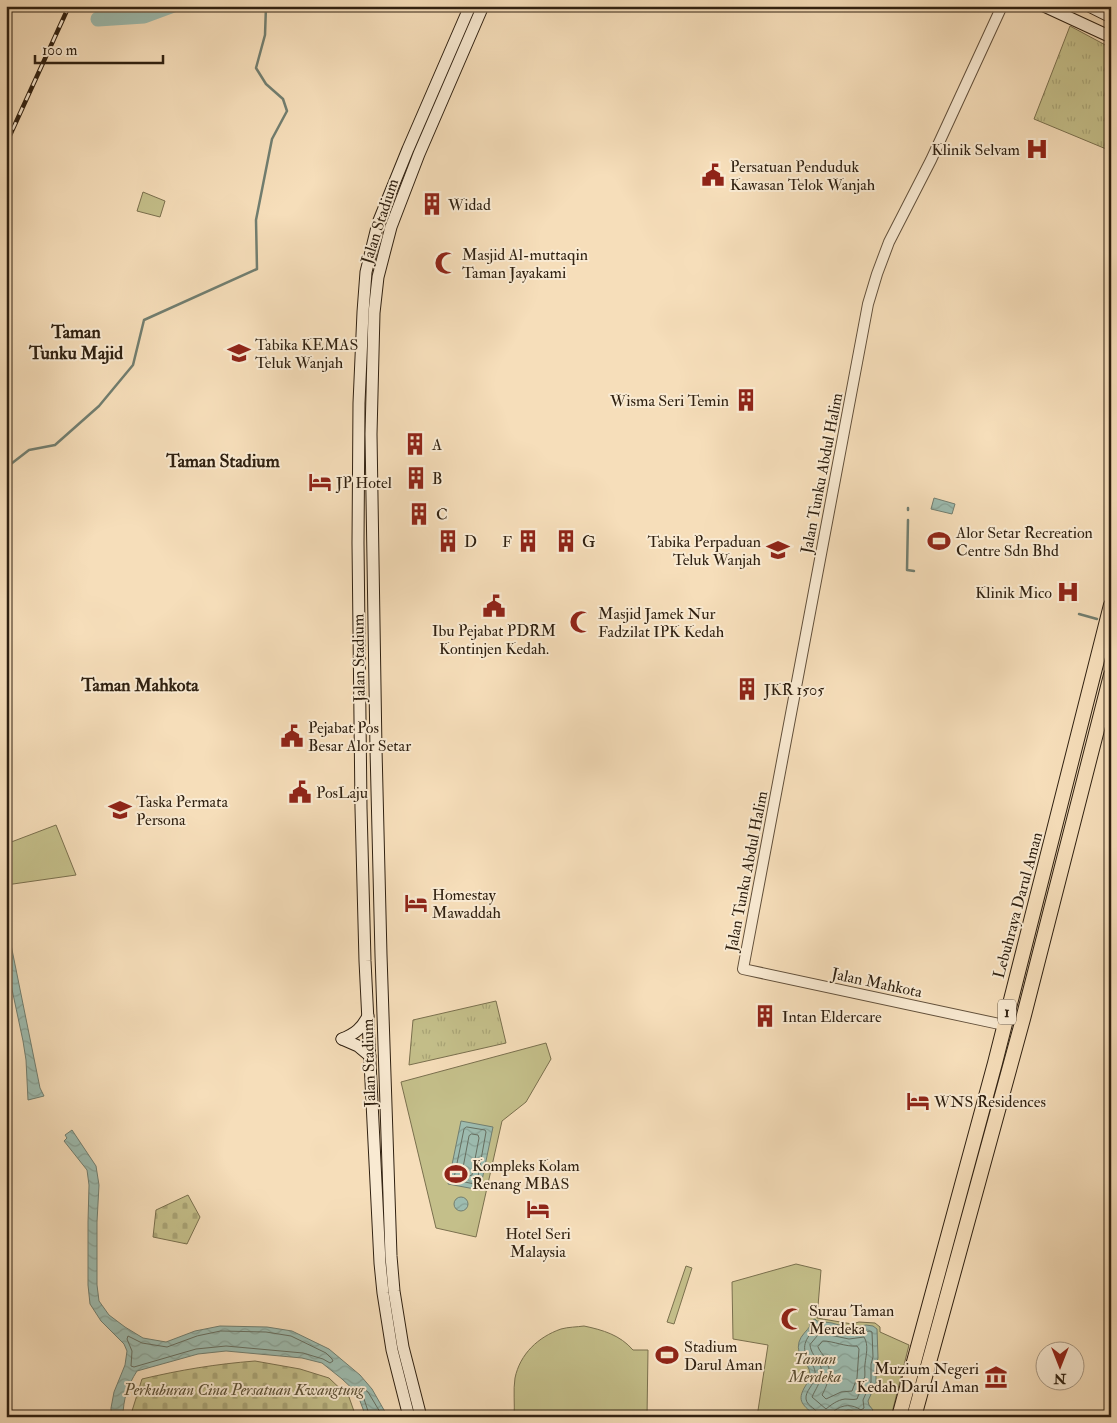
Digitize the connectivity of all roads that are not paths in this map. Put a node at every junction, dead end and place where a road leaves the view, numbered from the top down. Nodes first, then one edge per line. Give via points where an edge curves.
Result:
1 (470, 6) edge
2 (483, 6) edge
3 (1002, 6) edge
4 (1044, 6) edge
5 (1089, 6) edge
6 (1111, 17) edge
7 (1111, 37) edge
8 (1111, 605) edge
9 (1111, 675) edge
10 (743, 969) joint
11 (368, 1016) junction
12 (1004, 1025) junction
13 (370, 1056) junction
14 (409, 1417) edge
15 (421, 1417) edge
16 (900, 1417) edge
17 (914, 1417) edge

1 - 11 main road, Jalan Stadium via 378,223 366,272 359,395 358,543 361,808
2 - 15 main road, Jalan Stadium via 391,227 378,277 374,313 370,434 381,964 391,1256 403,1347
3 - 10 street, Jalan Tunku Abdul Halim via 889,242 868,304
4 - 7 main road
5 - 6 main road
8 - 12 main road, Lebuhraya Darul Aman / 1
9 - 17 main road, Lebuhraya Darul Aman / 1 via 1023,1019
10 - 12 street, Jalan Mahkota
11 - 13 main road, Jalan Stadium
11 - 13 main road via 355,1033 342,1039
12 - 16 main road, Lebuhraya Darul Aman / 1
13 - 14 main road, Jalan Stadium via 383,1292 394,1359

